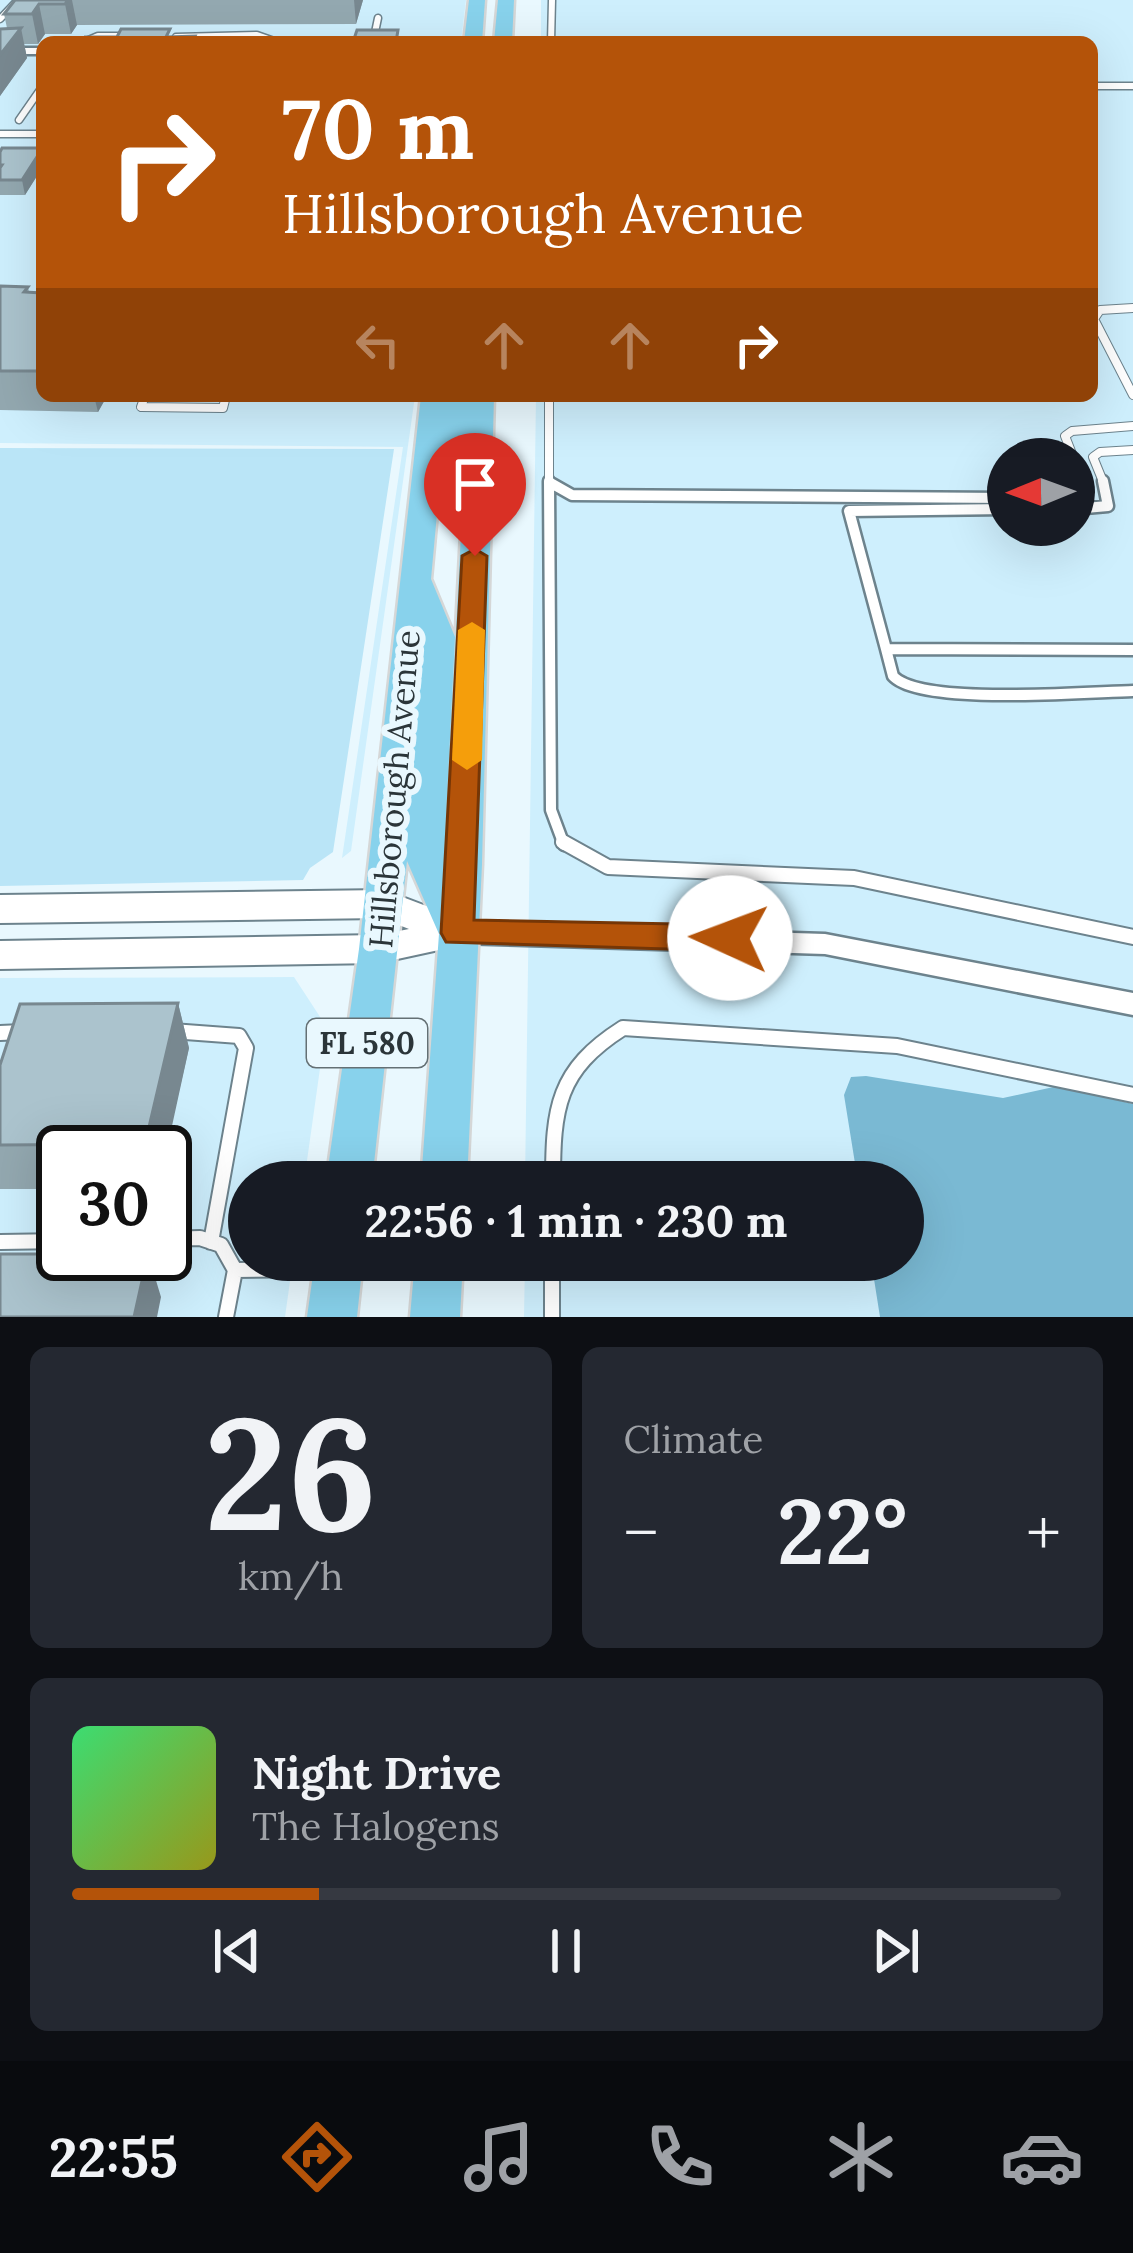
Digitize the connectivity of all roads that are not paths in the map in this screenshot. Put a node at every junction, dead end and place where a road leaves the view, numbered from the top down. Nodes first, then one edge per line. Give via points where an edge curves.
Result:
1 (18, 0) edge
2 (477, 0) edge
3 (492, 0) edge
4 (506, 0) edge
5 (552, 0) edge
6 (378, 18) dead end
7 (0, 19) edge
8 (98, 36) edge
9 (132, 36) edge
10 (212, 36) edge
11 (261, 36) edge
12 (374, 36) edge
13 (473, 36) edge
14 (489, 36) edge
15 (503, 36) edge
16 (551, 36) edge
17 (0, 51) edge
18 (36, 51) edge
19 (1098, 86) edge
20 (1133, 86) edge
21 (36, 96) edge
22 (19, 121) dead end
23 (0, 134) edge
24 (36, 134) edge
25 (1133, 308) edge
26 (1098, 313) edge
27 (1098, 327) edge
28 (1133, 395) edge
29 (143, 402) edge
30 (224, 402) edge
31 (433, 402) edge
32 (457, 402) edge
33 (481, 402) edge
34 (549, 402) edge
35 (1133, 426) edge
36 (1066, 438) edge
37 (1133, 450) edge
38 (1095, 456) edge
39 (1095, 462) edge
40 (549, 482) junction
41 (987, 498) edge
42 (1095, 507) edge
43 (987, 509) edge
44 (476, 512) junction
45 (414, 573) junction
46 (886, 649) junction
47 (1133, 650) edge
48 (1133, 691) edge
49 (384, 904) junction
50 (0, 909) edge
51 (458, 933) junction
52 (1133, 937) edge
53 (379, 949) junction
54 (0, 955) edge
55 (1133, 1004) edge
56 (143, 1031) edge
57 (48, 1032) edge
58 (0, 1033) edge
59 (1133, 1095) edge
60 (352, 1161) edge
61 (445, 1161) edge
62 (555, 1161) edge
63 (36, 1241) edge
64 (192, 1241) edge
65 (0, 1242) edge
66 (211, 1242) junction
67 (228, 1257) edge
68 (234, 1281) edge
69 (336, 1281) edge
70 (438, 1281) edge
71 (552, 1281) edge
72 (226, 1317) edge
73 (332, 1317) edge
74 (435, 1317) edge
75 (552, 1317) edge

1 - 7 lane
2 - 13 main road
3 - 14 main road
4 - 15 main road
5 - 16 lane
6 - 12 lane
8 - 9 lane
10 - 11 lane
17 - 18 street
19 - 20 lane
21 - 22 lane
23 - 24 lane
25 - 26 lane
27 - 28 lane
29 - 30 lane
31 - 45 main road, Hillsborough Avenue / FL 580
32 - 44 main road via 450,488
33 - 44 main road, Hillsborough Avenue / FL 580
34 - 40 lane
35 - 36 lane
37 - 38 lane
39 - 42 lane via 1110,498
40 - 41 lane via 572,495
40 - 52 lane via 551,810 565,847 640,872 854,878
43 - 46 lane via 849,511
44 - 51 main road, Hillsborough Avenue / FL 580
45 - 49 main road, Hillsborough Avenue / FL 580
45 - 51 main road via 440,637 423,854
46 - 47 lane
46 - 48 lane via 897,682 932,692
49 - 50 main road
49 - 51 main road
49 - 53 main road, Hillsborough Avenue / FL 580
51 - 53 main road
51 - 55 street via 825,944
51 - 61 main road, Hillsborough Avenue / FL 580
53 - 54 main road
53 - 60 main road, Hillsborough Avenue / FL 580
56 - 66 lane via 214,1031 239,1036 246,1048
57 - 58 lane
59 - 62 lane via 897,1046 623,1028 586,1049 560,1092
63 - 65 lane
64 - 66 lane
66 - 67 lane
68 - 72 lane
69 - 73 main road
70 - 74 main road
71 - 75 lane

